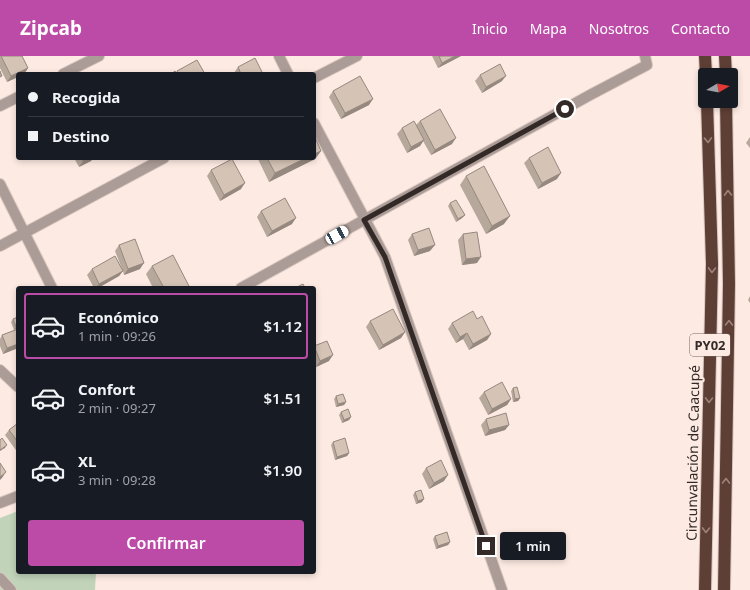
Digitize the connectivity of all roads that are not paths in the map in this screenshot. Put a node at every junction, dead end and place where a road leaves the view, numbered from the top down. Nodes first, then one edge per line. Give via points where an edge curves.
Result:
1 (99, 56) edge
2 (279, 56) edge
3 (357, 56) edge
4 (645, 56) edge
5 (705, 56) edge
6 (725, 56) edge
7 (706, 68) edge
8 (726, 68) edge
9 (67, 72) edge
10 (287, 72) edge
11 (316, 77) edge
12 (16, 98) edge
13 (0, 106) edge
14 (706, 108) edge
15 (726, 108) edge
16 (316, 127) edge
17 (160, 160) edge
18 (0, 184) edge
19 (364, 220) junction
20 (24, 233) junction
21 (0, 246) edge
22 (51, 286) edge
23 (245, 286) edge
24 (0, 370) edge
25 (16, 385) edge
26 (16, 497) edge
27 (0, 503) edge
28 (0, 578) edge
29 (11, 590) edge
30 (502, 590) edge
31 (705, 590) edge
32 (724, 590) edge

1 - 9 street
2 - 10 street
3 - 11 street
4 - 19 street via 647,65
5 - 7 highway
6 - 8 highway
12 - 13 street
14 -> 31 highway, Circunvalación de Caacupé / PY02 via 712,264
32 -> 15 highway, PY02 via 729,284
16 - 19 street
17 - 20 street
18 - 20 street
19 - 23 street
19 - 30 street via 385,257
20 - 21 street
20 - 22 street
24 - 25 street
26 - 27 street
28 - 29 street

